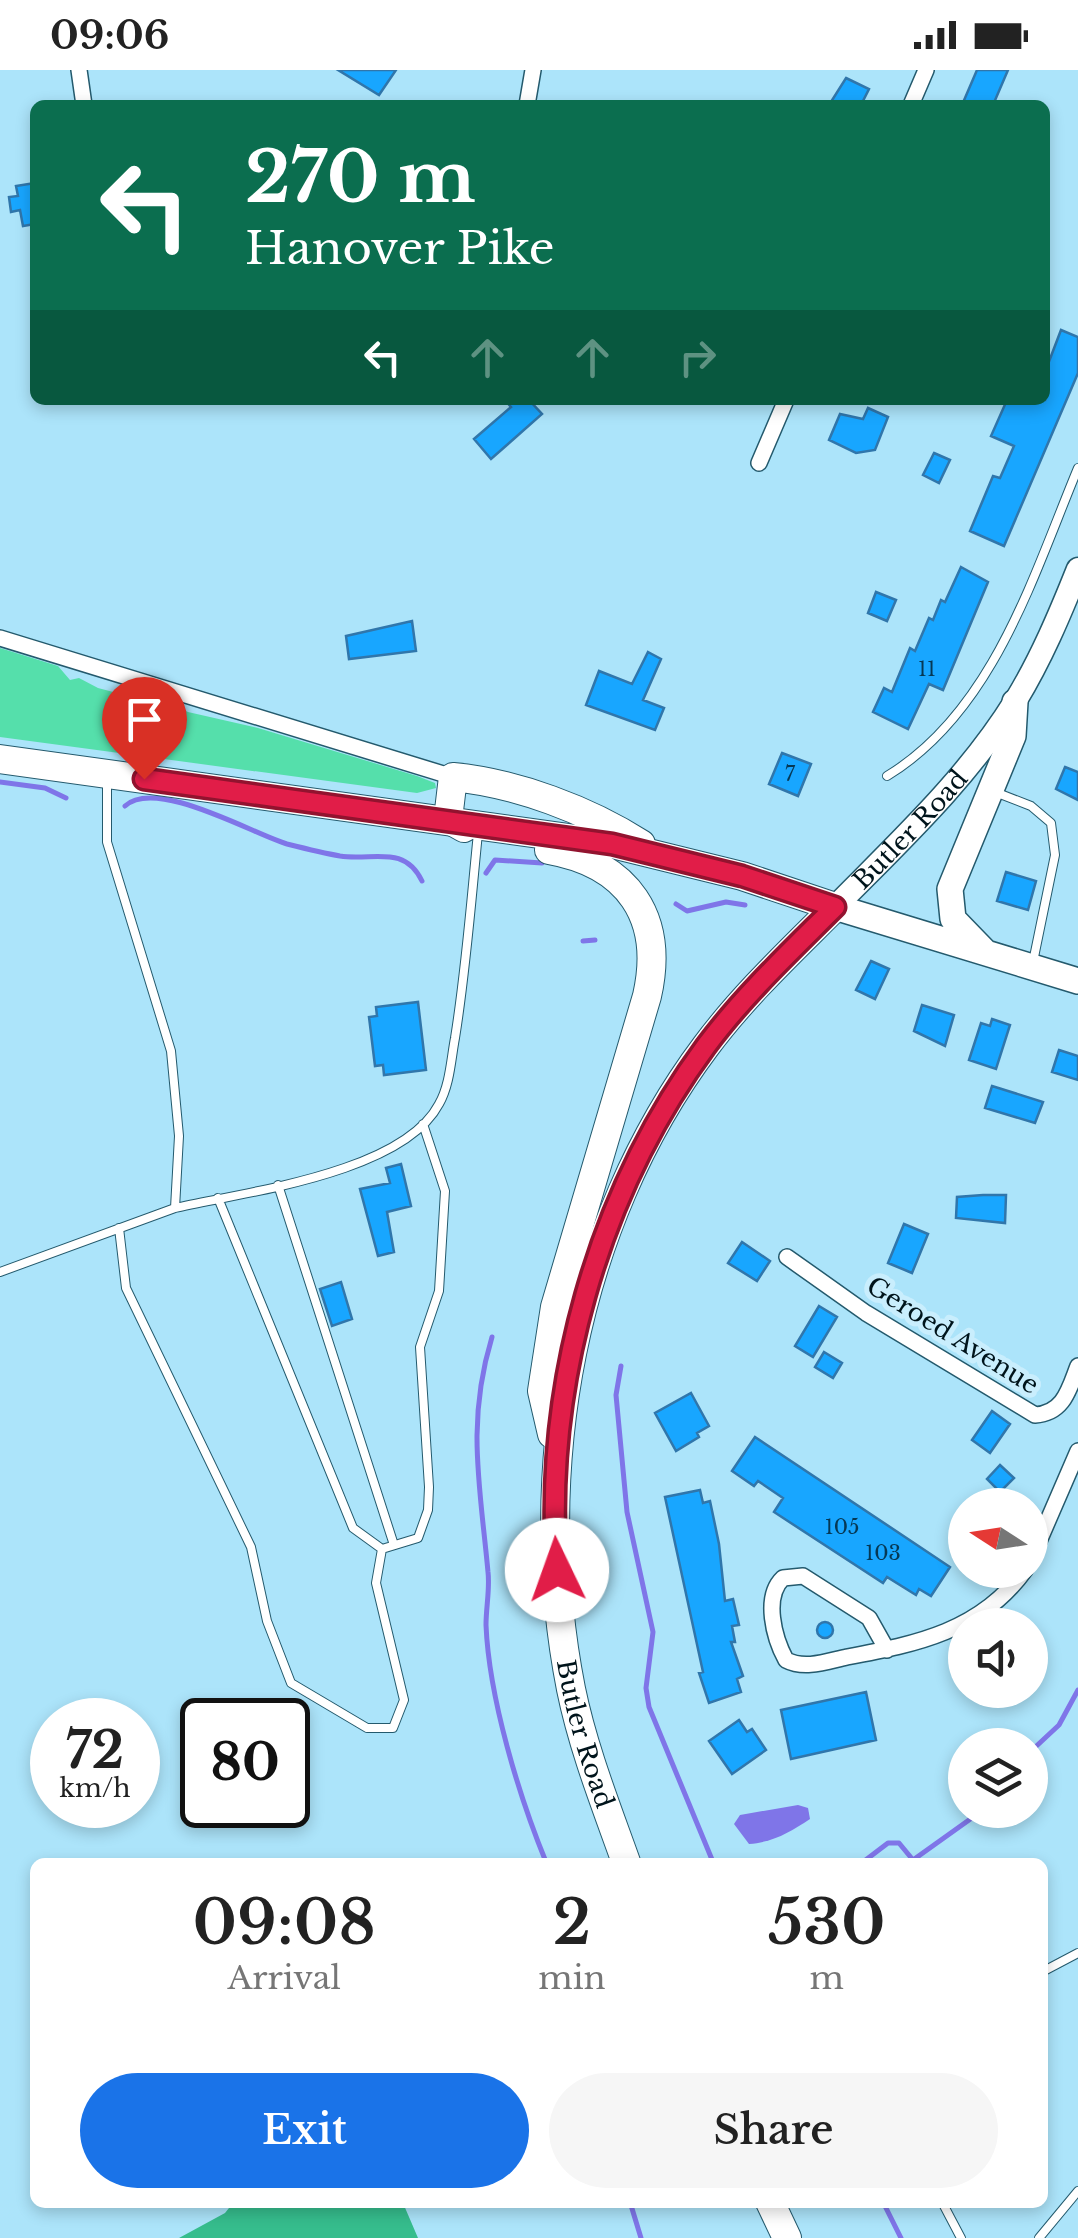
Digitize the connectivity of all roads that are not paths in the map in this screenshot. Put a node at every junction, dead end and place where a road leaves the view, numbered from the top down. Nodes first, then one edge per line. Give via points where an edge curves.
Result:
1 (79, 70) edge
2 (533, 70) edge
3 (926, 70) edge
4 (83, 100) edge
5 (527, 100) edge
6 (913, 100) edge
7 (784, 405) edge
8 (759, 463) dead end
9 (1078, 468) edge
10 (1078, 569) edge
11 (1072, 600) edge
12 (0, 638) edge
13 (1015, 702) junction
14 (0, 760) edge
15 (106, 774) junction
16 (887, 776) dead end
17 (453, 777) junction
18 (990, 790) junction
19 (448, 819) junction
20 (478, 830) junction
21 (651, 851) junction
22 (835, 907) junction
23 (984, 951) junction
24 (1032, 966) junction
25 (1078, 981) edge
26 (423, 1124) junction
27 (278, 1184) junction
28 (218, 1198) junction
29 (176, 1208) junction
30 (118, 1228) junction
31 (787, 1257) dead end
32 (0, 1272) edge
33 (1078, 1366) edge
34 (1078, 1450) edge
35 (558, 1460) junction
36 (1048, 1520) edge
37 (394, 1545) junction
38 (382, 1549) junction
39 (1011, 1588) edge
40 (887, 1650) junction
41 (625, 1858) edge
42 (1078, 1953) edge
43 (1048, 1969) edge
44 (1078, 2191) edge
45 (773, 2208) edge
46 (945, 2208) edge
47 (787, 2238) edge
48 (961, 2238) edge
49 (1039, 2238) edge

1 - 4 street
2 - 5 street
3 - 6 street
7 - 8 street
9 - 16 lane via 994,659 914,759
10 - 11 main road, Butler Road
11 - 13 main road, Butler Road
12 - 17 street
13 - 18 main road via 1014,736
13 - 22 main road, Butler Road via 931,810
14 - 15 highway
15 - 19 highway
15 - 29 lane via 107,842 172,1050
17 - 19 highway
17 - 21 highway via 603,820
18 - 23 main road via 948,901 953,920
18 - 24 lane via 1031,806 1051,823 1054,856
19 - 20 highway
20 - 21 highway
20 - 26 lane via 448,1078
20 - 35 highway via 603,868 634,898 654,956 555,1306 542,1391
21 - 22 highway
22 - 23 main road
22 - 35 highway, Butler Road via 753,989 662,1113 599,1248 577,1322
23 - 24 main road
24 - 25 main road
26 - 27 lane via 371,1157
26 - 37 lane via 445,1191 439,1291 420,1347 428,1510 418,1538
27 - 28 lane
27 - 37 lane
28 - 29 lane
28 - 38 lane via 353,1528
29 - 30 lane
30 - 32 lane
30 - 38 lane via 126,1288 251,1547 290,1683 366,1728 392,1728 404,1700 376,1583
31 - 33 street, Geroed Avenue via 866,1313 1035,1414 1064,1401
34 - 36 street
35 - 41 highway, Butler Road via 555,1546 572,1692
37 - 38 lane
39 - 40 street via 963,1626
40 - 40 street via 807,1665 786,1660 771,1601 778,1582 803,1576 869,1618
42 - 43 lane
44 - 49 lane
45 - 47 highway
46 - 48 lane

